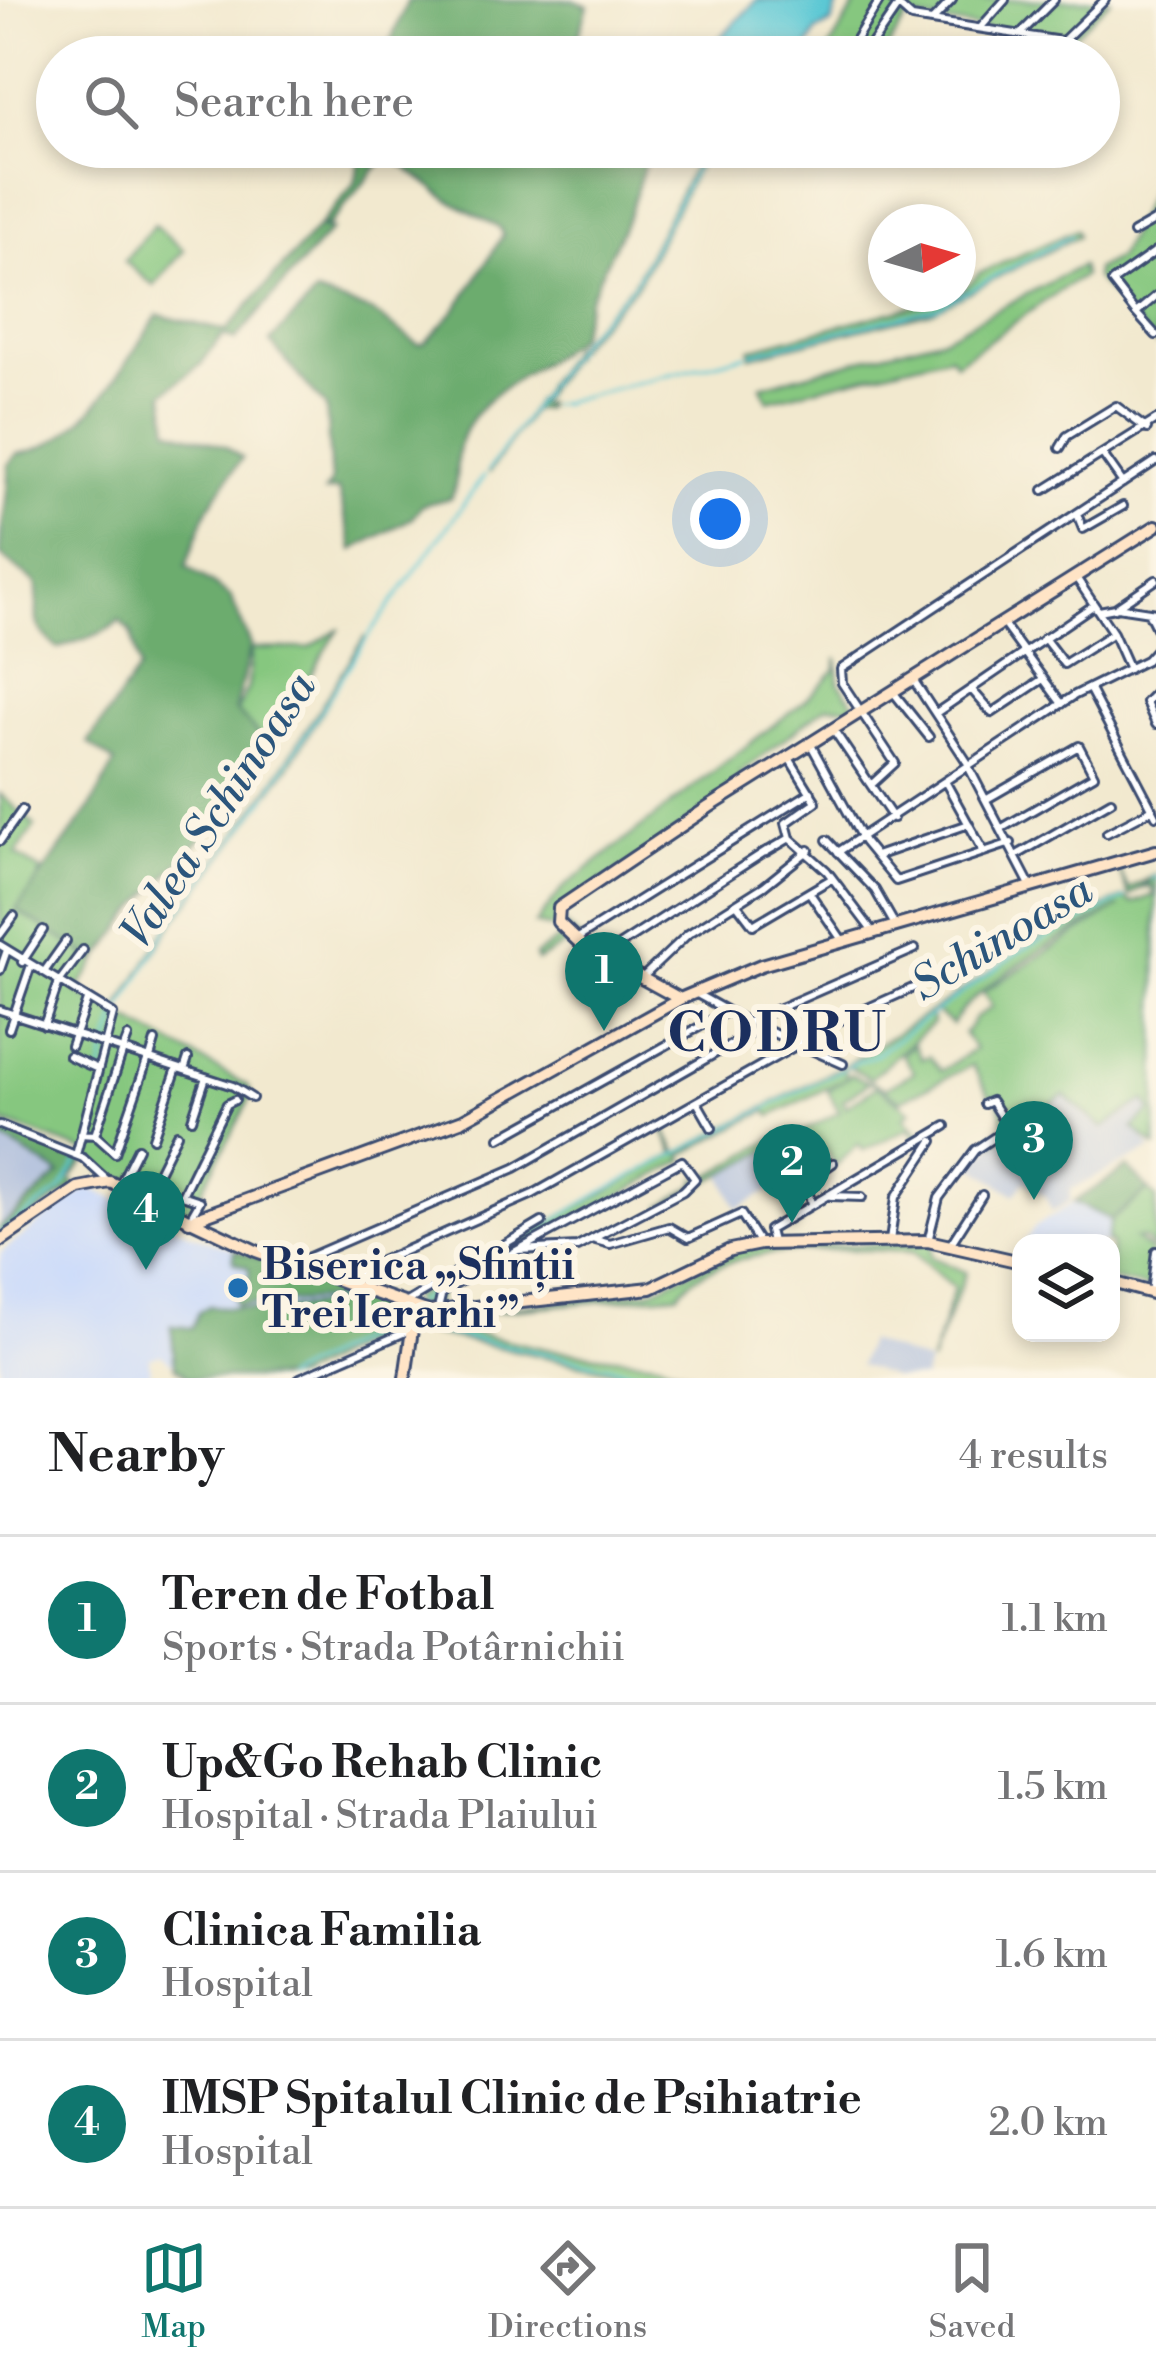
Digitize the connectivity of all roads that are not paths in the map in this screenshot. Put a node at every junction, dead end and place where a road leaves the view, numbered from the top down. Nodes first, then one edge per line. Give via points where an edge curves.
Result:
1 (880, 0) edge
2 (952, 0) edge
3 (1005, 0) edge
4 (1054, 0) edge
5 (1105, 0) edge
6 (897, 2) edge
7 (933, 20) junction
8 (982, 26) junction
9 (1022, 32) junction
10 (857, 36) edge
11 (876, 36) edge
12 (1044, 36) edge
13 (1071, 36) edge
14 (1156, 220) edge
15 (1133, 233) dead end
16 (1156, 251) edge
17 (1156, 296) edge
18 (1136, 313) junction
19 (1156, 335) edge
20 (1156, 421) edge
21 (1147, 429) junction
22 (1060, 448) dead end
23 (1104, 456) junction
24 (1156, 461) edge
25 (1123, 483) junction
26 (1044, 490) dead end
27 (1123, 506) dead end
28 (1077, 513) junction
29 (1156, 526) edge
30 (1075, 577) junction
31 (1156, 580) edge
32 (1117, 607) junction
33 (1097, 608) junction
34 (1152, 612) edge
35 (1001, 622) junction
36 (1156, 628) edge
37 (1113, 633) junction
38 (1044, 638) junction
39 (1156, 649) edge
40 (1023, 653) junction
41 (1129, 669) junction
42 (912, 678) junction
43 (1043, 679) junction
44 (1092, 689) junction
45 (972, 690) junction
46 (893, 691) junction
47 (1156, 692) edge
48 (1062, 704) junction
49 (861, 710) junction
50 (936, 712) junction
51 (1156, 724) edge
52 (833, 729) junction
53 (929, 737) dead end
54 (810, 743) junction
55 (789, 757) junction
56 (969, 765) junction
57 (946, 783) junction
58 (871, 785) junction
59 (811, 792) junction
60 (1152, 798) edge
61 (987, 799) junction
62 (1111, 801) dead end
63 (22, 810) dead end
64 (1154, 813) edge
65 (893, 818) junction
66 (969, 824) junction
67 (1002, 828) junction
68 (1107, 833) dead end
69 (862, 837) junction
70 (790, 838) junction
71 (827, 840) dead end
72 (0, 841) edge
73 (1010, 843) junction
74 (808, 850) junction
75 (1156, 851) edge
76 (838, 852) junction
77 (984, 852) junction
78 (1017, 855) junction
79 (875, 857) junction
80 (831, 879) junction
81 (1032, 889) junction
82 (808, 892) junction
83 (737, 904) junction
84 (14, 916) dead end
85 (895, 925) junction
86 (43, 930) dead end
87 (873, 932) junction
88 (0, 934) edge
89 (574, 940) junction
90 (66, 941) dead end
91 (844, 943) junction
92 (3, 948) edge
93 (915, 949) dead end
94 (83, 950) dead end
95 (603, 956) junction
96 (26, 965) junction
97 (0, 970) edge
98 (44, 972) junction
99 (644, 976) junction
100 (59, 982) junction
101 (915, 987) dead end
102 (695, 993) junction
103 (680, 999) junction
104 (87, 1000) junction
105 (0, 1010) edge
106 (726, 1012) junction
107 (14, 1014) junction
108 (748, 1022) junction
109 (44, 1025) junction
110 (760, 1028) junction
111 (9, 1029) dead end
112 (75, 1035) junction
113 (128, 1037) dead end
114 (155, 1041) dead end
115 (796, 1042) junction
116 (105, 1045) junction
117 (71, 1046) dead end
118 (123, 1051) junction
119 (69, 1056) dead end
120 (149, 1058) junction
121 (188, 1058) dead end
122 (843, 1064) dead end
123 (98, 1069) junction
124 (180, 1069) junction
125 (206, 1077) junction
126 (232, 1086) junction
127 (252, 1098) dead end
128 (697, 1102) junction
129 (984, 1104) dead end
130 (192, 1119) dead end
131 (0, 1125) edge
132 (946, 1126) dead end
133 (712, 1128) dead end
134 (81, 1134) junction
135 (177, 1134) dead end
136 (95, 1135) junction
137 (153, 1138) dead end
138 (500, 1138) dead end
139 (933, 1141) dead end
140 (138, 1148) dead end
141 (76, 1155) junction
142 (833, 1163) dead end
143 (114, 1184) junction
144 (182, 1195) junction
145 (827, 1195) junction
146 (982, 1195) dead end
147 (862, 1197) dead end
148 (145, 1198) junction
149 (170, 1200) dead end
150 (811, 1205) junction
151 (189, 1221) junction
152 (542, 1222) dead end
153 (592, 1239) junction
154 (0, 1241) edge
155 (890, 1241) junction
156 (928, 1241) junction
157 (774, 1243) junction
158 (760, 1244) junction
159 (950, 1245) junction
160 (518, 1250) junction
161 (1156, 1251) edge
162 (1012, 1260) edge
163 (292, 1265) junction
164 (344, 1284) junction
165 (1120, 1284) edge
166 (1154, 1293) edge
167 (423, 1313) junction
168 (402, 1377) edge
169 (300, 1378) edge

1 - 10 street
2 - 7 street
3 - 8 street
4 - 9 street
5 - 13 street
6 - 7 street via 910,17
6 - 11 street
7 - 8 street
8 - 9 street
9 - 12 street
14 - 15 street
16 - 18 street via 1112,284
17 - 18 street
18 - 19 street
20 - 21 street
21 - 22 street via 1116,406
21 - 23 street
23 - 25 street
23 - 26 street
24 - 25 street
25 - 28 street
27 - 28 street via 1083,529
28 - 49 street via 842,669 840,680
29 - 30 street
30 - 33 street
30 - 35 street
31 - 32 street
32 - 33 street
32 - 34 street
33 - 37 street
33 - 38 street
34 - 36 street
35 - 40 street
35 - 42 street
37 - 38 street via 1066,664
37 - 41 street
38 - 40 street
39 - 41 street
40 - 43 street
40 - 45 street
41 - 44 street
42 - 46 street
42 - 50 street
43 - 45 street via 992,713
43 - 48 street
44 - 48 street
44 - 60 street
45 - 50 street
46 - 49 street
46 - 53 street
47 - 51 street via 1146,705
48 - 56 street
49 - 52 street
49 - 58 street via 896,765
50 - 56 street
52 - 54 street
52 - 58 street
54 - 55 street
54 - 69 street
55 - 59 street
55 - 89 street via 563,904 557,920
56 - 57 street
56 - 61 street
57 - 65 street
57 - 66 street
58 - 65 street
59 - 70 street via 815,804 785,825
59 - 89 street
60 - 64 street
61 - 67 street
61 - 67 street via 1080,746 1094,775
62 - 78 street
63 - 72 street
64 - 68 street
65 - 69 street
66 - 77 street
66 - 79 street
67 - 73 street
69 - 76 street
69 - 79 street
70 - 74 street
70 - 95 street
71 - 76 street
73 - 77 street
73 - 78 street
74 - 80 street
74 - 83 street
75 - 81 street
76 - 85 street
77 - 79 street via 901,882
78 - 81 street
80 - 82 street
80 - 87 street
81 - 85 street
82 - 83 street via 753,925
82 - 91 street
83 - 99 street via 688,934
84 - 88 street
85 - 87 street
86 - 96 street
87 - 91 street
89 - 95 street
90 - 98 street
91 - 102 street
92 - 96 street
92 - 97 street
93 - 108 street
94 - 100 street
95 - 99 street
96 - 98 street
96 - 107 street
98 - 100 street
99 - 103 street
100 - 104 street
100 - 109 street
101 - 115 street
102 - 103 street
102 - 106 street
103 - 151 street via 463,1120
104 - 112 street
104 - 116 street via 114,1016
105 - 107 street
106 - 108 street
106 - 138 street
107 - 109 street
107 - 111 street
108 - 110 street
109 - 112 street
110 - 115 street
110 - 163 street via 514,1168
112 - 116 street
112 - 117 street
113 - 118 street
114 - 120 street
115 - 122 street
115 - 128 street
116 - 118 street
116 - 123 street
118 - 120 street
118 - 136 street
119 - 123 street
120 - 124 street
120 - 136 street via 115,1153
121 - 124 street
123 - 134 street
124 - 125 street
124 - 137 street
125 - 126 street
125 - 130 street
126 - 127 street
126 - 144 street
128 - 133 street
128 - 164 street via 533,1194
129 - 156 street via 991,1101 1007,1128 979,1147 939,1198
131 - 141 street
132 - 145 street
134 - 136 street
134 - 141 street
135 - 148 street
139 - 155 street via 896,1197
140 - 143 street
141 - 143 street
142 - 150 street via 807,1181
143 - 148 street
143 - 154 street via 78,1188
144 - 149 street
144 - 151 street via 200,1201
145 - 147 street
145 - 150 street
146 - 159 street
148 - 151 street
150 - 157 street via 769,1230
151 - 163 street
152 - 167 street
153 - 158 street via 610,1244 669,1227 688,1238 741,1214
153 - 160 street via 567,1249
153 - 160 street via 694,1185 682,1161
155 - 156 street
155 - 157 street
156 - 159 street
157 - 158 street
158 - 167 street via 651,1288
159 - 162 street
160 - 167 street via 442,1292
161 - 166 street
163 - 164 street
164 - 167 street
165 - 166 street
167 - 168 street
167 - 169 street

